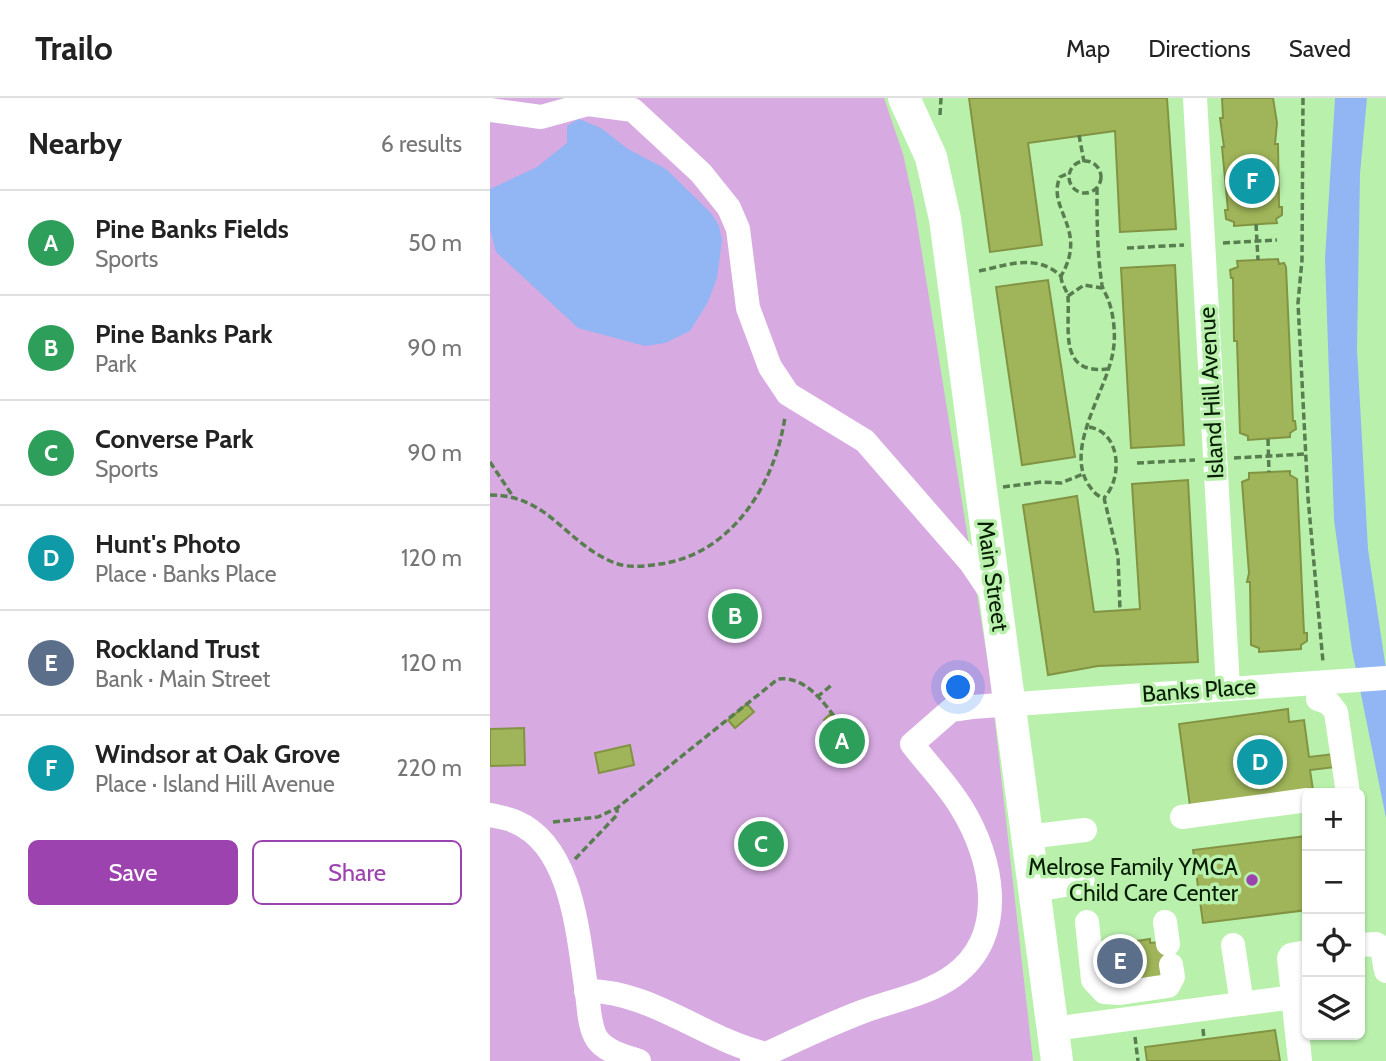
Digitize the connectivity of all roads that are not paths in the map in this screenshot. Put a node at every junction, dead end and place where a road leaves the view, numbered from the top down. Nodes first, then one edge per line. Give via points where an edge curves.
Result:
1 (904, 98) edge
2 (1195, 98) edge
3 (579, 102) edge
4 (629, 104) edge
5 (490, 110) edge
6 (996, 600) junction
7 (1386, 678) edge
8 (1325, 686) junction
9 (1228, 688) junction
10 (1011, 704) junction
11 (1325, 755) dead end
12 (1347, 788) edge
13 (1302, 801) edge
14 (490, 815) edge
15 (1182, 817) dead end
16 (1085, 830) dead end
17 (1027, 837) junction
18 (1083, 882) dead end
19 (1035, 890) junction
20 (1087, 922) dead end
21 (1168, 943) dead end
22 (1233, 945) dead end
23 (1365, 945) edge
24 (1302, 952) edge
25 (1386, 971) edge
26 (586, 991) junction
27 (1293, 997) junction
28 (1242, 1004) junction
29 (1053, 1028) junction
30 (723, 1051) edge
31 (759, 1058) edge
32 (639, 1061) edge
33 (1057, 1061) edge
34 (1300, 1061) edge

1 - 6 main road, Main Street via 931,157 942,204
2 - 9 street, Island Hill Avenue
3 - 4 street
3 - 5 street via 541,117
4 - 6 street via 701,173 729,208 738,229 748,308 770,367 788,394 865,441 971,563
6 - 10 main road, Main Street
7 - 8 street, Banks Place
8 - 9 street, Banks Place
8 - 11 street
8 - 12 street via 1336,712
9 - 10 street, Banks Place
10 - 17 main road, Main Street
10 - 31 street, Banks Place via 951,710 912,744 951,791 979,846 991,902 979,949 939,984
13 - 15 street
14 - 26 street via 516,822 535,834 567,882
16 - 17 street
17 - 19 main road, Main Street
18 - 19 street
19 - 29 main road, Main Street
20 - 21 street via 1093,980 1104,992 1168,986 1173,977
22 - 28 street
23 - 25 street via 1382,948
24 - 27 street via 1289,958
26 - 30 street via 611,992 706,1029
26 - 32 street via 597,1040
27 - 28 street
27 - 34 street
28 - 29 street
29 - 33 main road, Main Street
30 - 31 street via 742,1049

